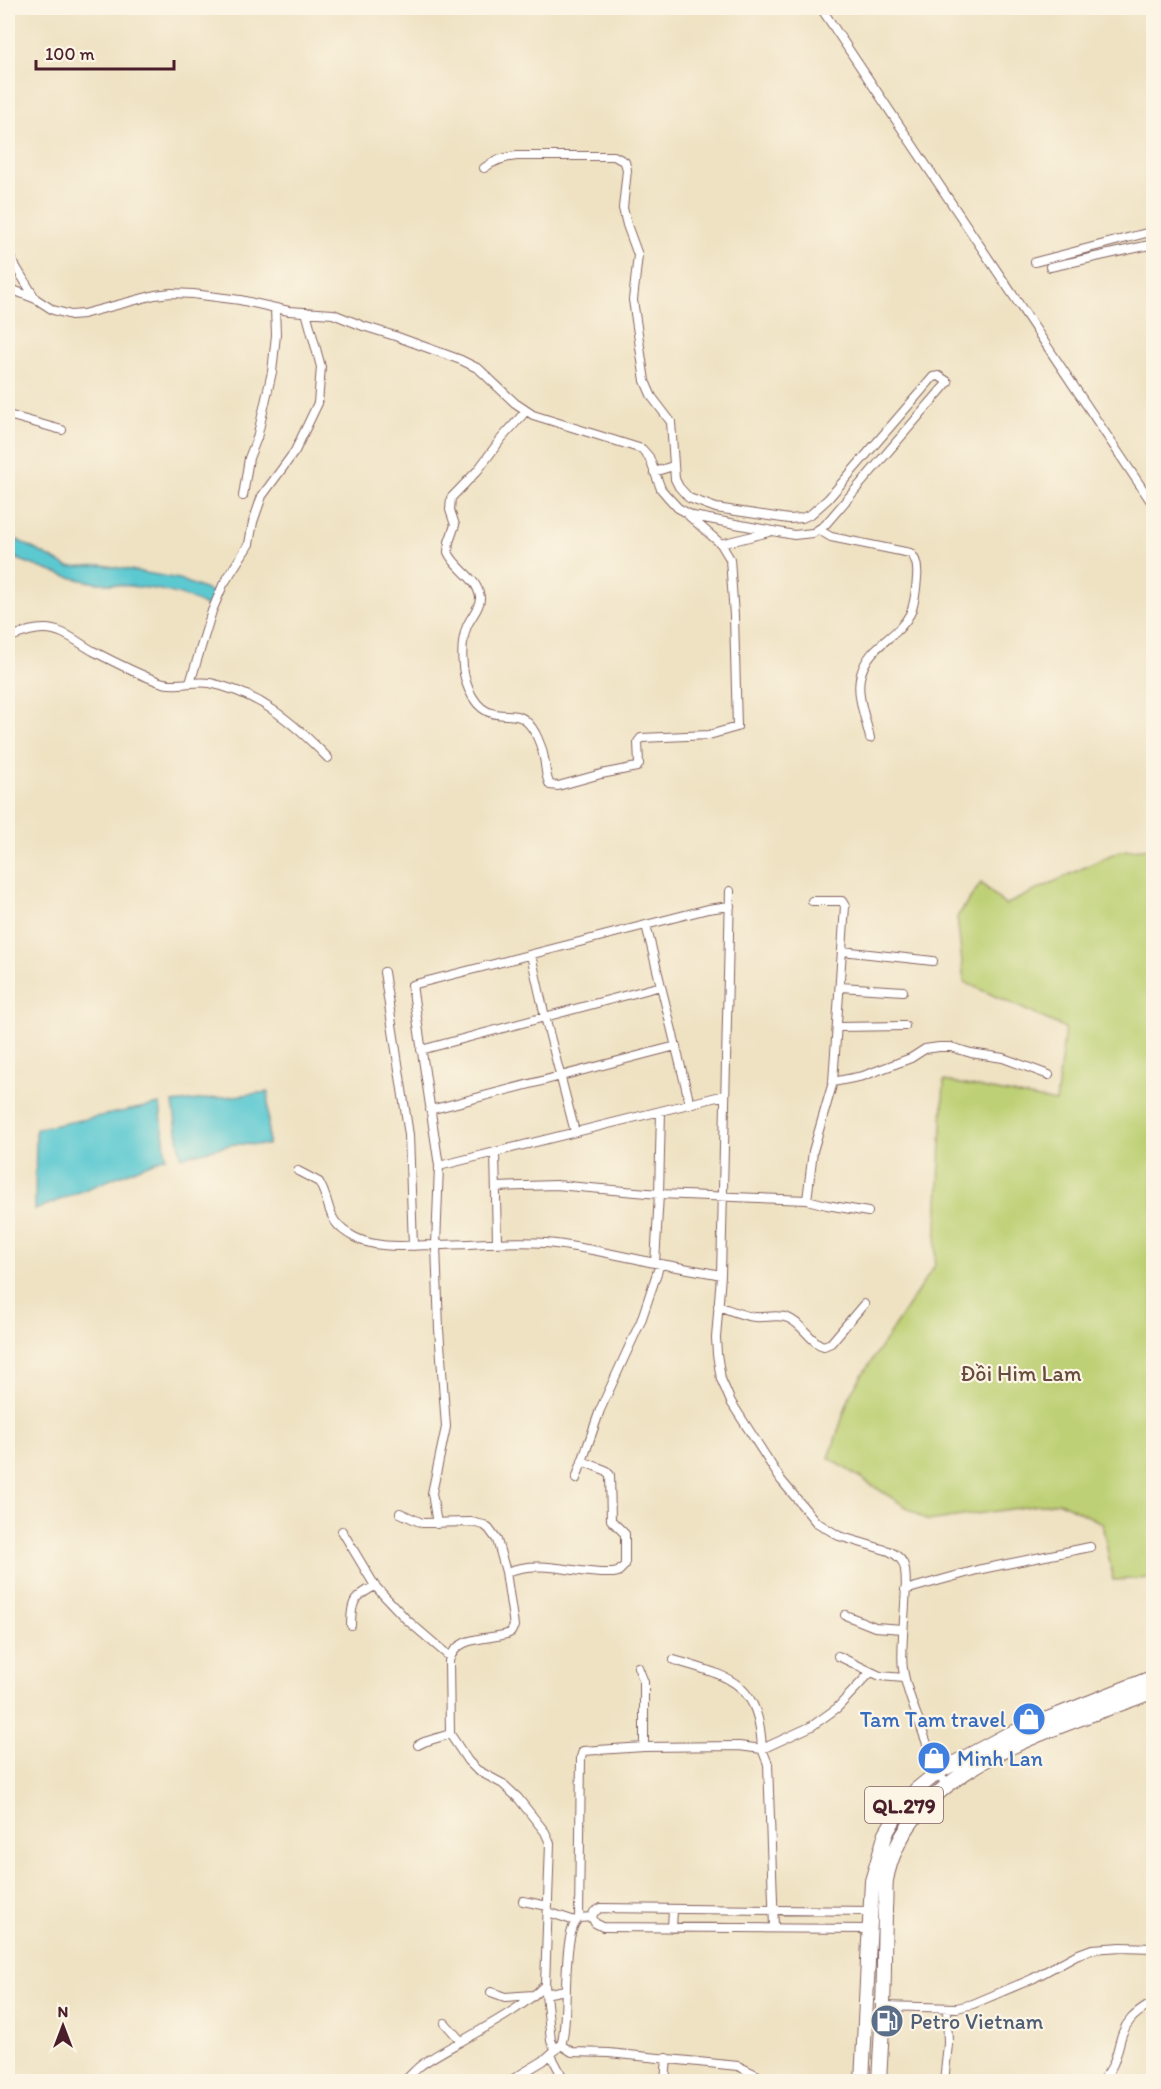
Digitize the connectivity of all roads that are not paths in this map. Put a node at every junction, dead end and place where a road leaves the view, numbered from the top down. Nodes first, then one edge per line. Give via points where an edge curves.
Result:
1 (821, 8) edge
2 (484, 168) dead end
3 (1154, 231) edge
4 (1154, 244) edge
5 (8, 254) edge
6 (1035, 262) dead end
7 (1050, 267) dead end
8 (8, 288) edge
9 (36, 299) junction
10 (275, 308) junction
11 (306, 312) junction
12 (526, 411) junction
13 (8, 415) edge
14 (62, 430) dead end
15 (664, 469) junction
16 (243, 496) dead end
17 (1154, 506) edge
18 (686, 513) junction
19 (819, 530) junction
20 (772, 531) junction
21 (721, 544) junction
22 (8, 638) edge
23 (190, 683) junction
24 (870, 738) dead end
25 (328, 758) dead end
26 (730, 891) dead end
27 (812, 901) dead end
28 (730, 906) junction
29 (646, 925) junction
30 (842, 951) junction
31 (531, 955) junction
32 (933, 961) dead end
33 (384, 972) dead end
34 (661, 986) junction
35 (840, 987) junction
36 (903, 991) dead end
37 (545, 1017) junction
38 (905, 1026) dead end
39 (838, 1028) junction
40 (676, 1046) junction
41 (421, 1050) junction
42 (1049, 1075) dead end
43 (561, 1077) junction
44 (833, 1082) junction
45 (725, 1095) junction
46 (690, 1104) junction
47 (430, 1110) junction
48 (661, 1111) junction
49 (576, 1132) junction
50 (495, 1152) junction
51 (439, 1166) junction
52 (298, 1171) dead end
53 (496, 1186) junction
54 (659, 1194) junction
55 (723, 1197) junction
56 (807, 1200) junction
57 (868, 1212) dead end
58 (497, 1242) junction
59 (436, 1245) junction
60 (413, 1246) junction
61 (657, 1263) junction
62 (721, 1275) junction
63 (864, 1304) dead end
64 (718, 1306) junction
65 (582, 1461) junction
66 (576, 1479) dead end
67 (400, 1513) dead end
68 (437, 1524) junction
69 (342, 1531) dead end
70 (1089, 1547) dead end
71 (506, 1572) junction
72 (375, 1586) junction
73 (905, 1590) junction
74 (845, 1615) dead end
75 (351, 1625) dead end
76 (903, 1629) junction
77 (838, 1656) dead end
78 (450, 1657) junction
79 (674, 1660) dead end
80 (639, 1667) dead end
81 (870, 1673) junction
82 (1154, 1677) edge
83 (904, 1678) junction
84 (1154, 1692) edge
85 (450, 1734) junction
86 (418, 1745) dead end
87 (644, 1747) junction
88 (762, 1749) junction
89 (938, 1772) junction
90 (946, 1785) junction
91 (523, 1900) dead end
92 (548, 1909) junction
93 (673, 1909) junction
94 (775, 1910) junction
95 (871, 1911) junction
96 (592, 1917) junction
97 (577, 1920) junction
98 (672, 1928) junction
99 (774, 1928) junction
100 (870, 1929) junction
101 (1154, 1948) edge
102 (544, 1985) junction
103 (565, 1990) junction
104 (491, 1992) dead end
105 (545, 1994) junction
106 (535, 1995) junction
107 (1154, 2002) edge
108 (884, 2006) junction
109 (947, 2008) junction
110 (445, 2023) dead end
111 (461, 2041) junction
112 (556, 2050) junction
113 (667, 2058) junction
114 (403, 2082) edge
115 (508, 2082) edge
116 (562, 2082) edge
117 (665, 2082) edge
118 (771, 2082) edge
119 (862, 2082) edge
120 (879, 2082) edge
121 (944, 2082) edge
122 (1100, 2082) edge

1 - 17 street
2 - 15 street via 493,161 517,156 614,156 625,162 624,214 638,255 633,289 646,386 672,424
3 - 6 street
4 - 7 street
5 - 9 street
8 - 9 street
9 - 10 street via 71,315 171,293
10 - 11 street
10 - 16 street via 272,372
11 - 12 street via 333,314 461,360 488,376
11 - 23 street via 321,367 318,403 295,451 262,496 249,544 212,611
12 - 15 street via 637,446
12 - 21 street via 452,498 450,510 455,525 448,552 480,596 464,643 463,672 469,690 488,712 525,720 539,743 550,785 637,767 641,738 709,735 737,727 732,581 729,554
13 - 14 street
15 - 18 street via 667,496
15 - 19 street via 686,496 698,503 789,519 807,516 828,499 933,377 937,375 948,382
18 - 20 street
18 - 21 street
19 - 20 street via 804,534
19 - 24 street via 831,537 902,550 916,560 916,590 910,614 869,656 860,678
20 - 21 street
22 - 23 street via 44,628 57,631 162,683
23 - 25 street via 223,687 269,706 302,731
26 - 28 street
27 - 30 street via 844,903
28 - 29 street
28 - 45 street
29 - 31 street
29 - 34 street
30 - 32 street
30 - 35 street
31 - 37 street
31 - 41 street via 412,986
33 - 60 street via 409,1134
34 - 37 street
34 - 40 street
35 - 36 street
35 - 39 street
37 - 41 street
37 - 43 street
38 - 39 street
39 - 44 street
40 - 43 street
40 - 46 street
41 - 47 street
42 - 44 street via 1003,1058 939,1047 925,1049 863,1076
43 - 47 street
43 - 49 street
44 - 56 street via 813,1151
45 - 46 street
45 - 55 street
46 - 48 street
47 - 51 street
48 - 49 street
48 - 54 street
49 - 50 street
50 - 51 street
50 - 53 street
51 - 59 street
52 - 60 street via 319,1182 333,1220 354,1237 378,1245
53 - 54 street via 556,1185
53 - 58 street
54 - 55 street
54 - 61 street
55 - 56 street
55 - 62 street
56 - 57 street
58 - 59 street
58 - 61 street via 562,1245
59 - 60 street
59 - 68 street via 446,1415 432,1493
61 - 62 street
61 - 65 street via 641,1321 600,1410
62 - 64 street
63 - 64 street via 824,1346 791,1319 749,1317
64 - 73 street via 716,1346 724,1387 781,1480 823,1528 897,1556 904,1565
65 - 66 street
65 - 71 street via 610,1475 611,1519 626,1538 625,1565 613,1573 536,1565
67 - 68 street via 416,1521
68 - 71 street via 471,1521 484,1526 497,1540
69 - 72 street
70 - 73 street via 977,1570
71 - 78 street via 513,1629 468,1641
72 - 75 street via 354,1602
72 - 78 street
73 - 76 street
74 - 76 street via 875,1627
76 - 83 street
77 - 81 street
78 - 85 street
79 - 88 street via 718,1674 746,1692 757,1712
80 - 87 street via 644,1682
81 - 83 street
81 - 88 street via 837,1708 812,1726
82 - 89 highway, QL.279 via 1017,1731
83 - 89 street
84 - 90 highway, QL.279 via 1033,1738
85 - 86 street
85 - 92 street via 468,1761 503,1784 545,1832 550,1843
87 - 88 street
87 - 97 street via 583,1750
88 - 94 street via 768,1764
89 - 90 street
89 - 95 highway, QL.279 via 916,1790 886,1833 872,1881
90 - 108 highway, QL.279 via 927,1802 902,1838 886,1881
91 - 92 street
92 - 97 street
92 - 102 street
93 - 94 street
93 - 96 street via 601,1908
93 - 98 street
94 - 95 street
94 - 99 street
95 - 100 highway, QL.279
96 - 97 street
96 - 98 street via 603,1927
97 - 103 street via 568,1953
98 - 99 street
99 - 100 street
100 - 119 highway, QL.279
101 - 109 street via 1092,1949 982,2000
102 - 105 street
102 - 106 street
103 - 105 street
103 - 112 street
104 - 106 street via 505,1997
105 - 112 street via 551,2041
106 - 111 street
107 - 122 street via 1131,2019 1112,2068
108 - 109 street
108 - 120 highway, QL.279
109 - 121 street
110 - 111 street
111 - 114 street
112 - 113 street
112 - 115 street
112 - 116 street
113 - 117 street
113 - 118 street via 738,2066

